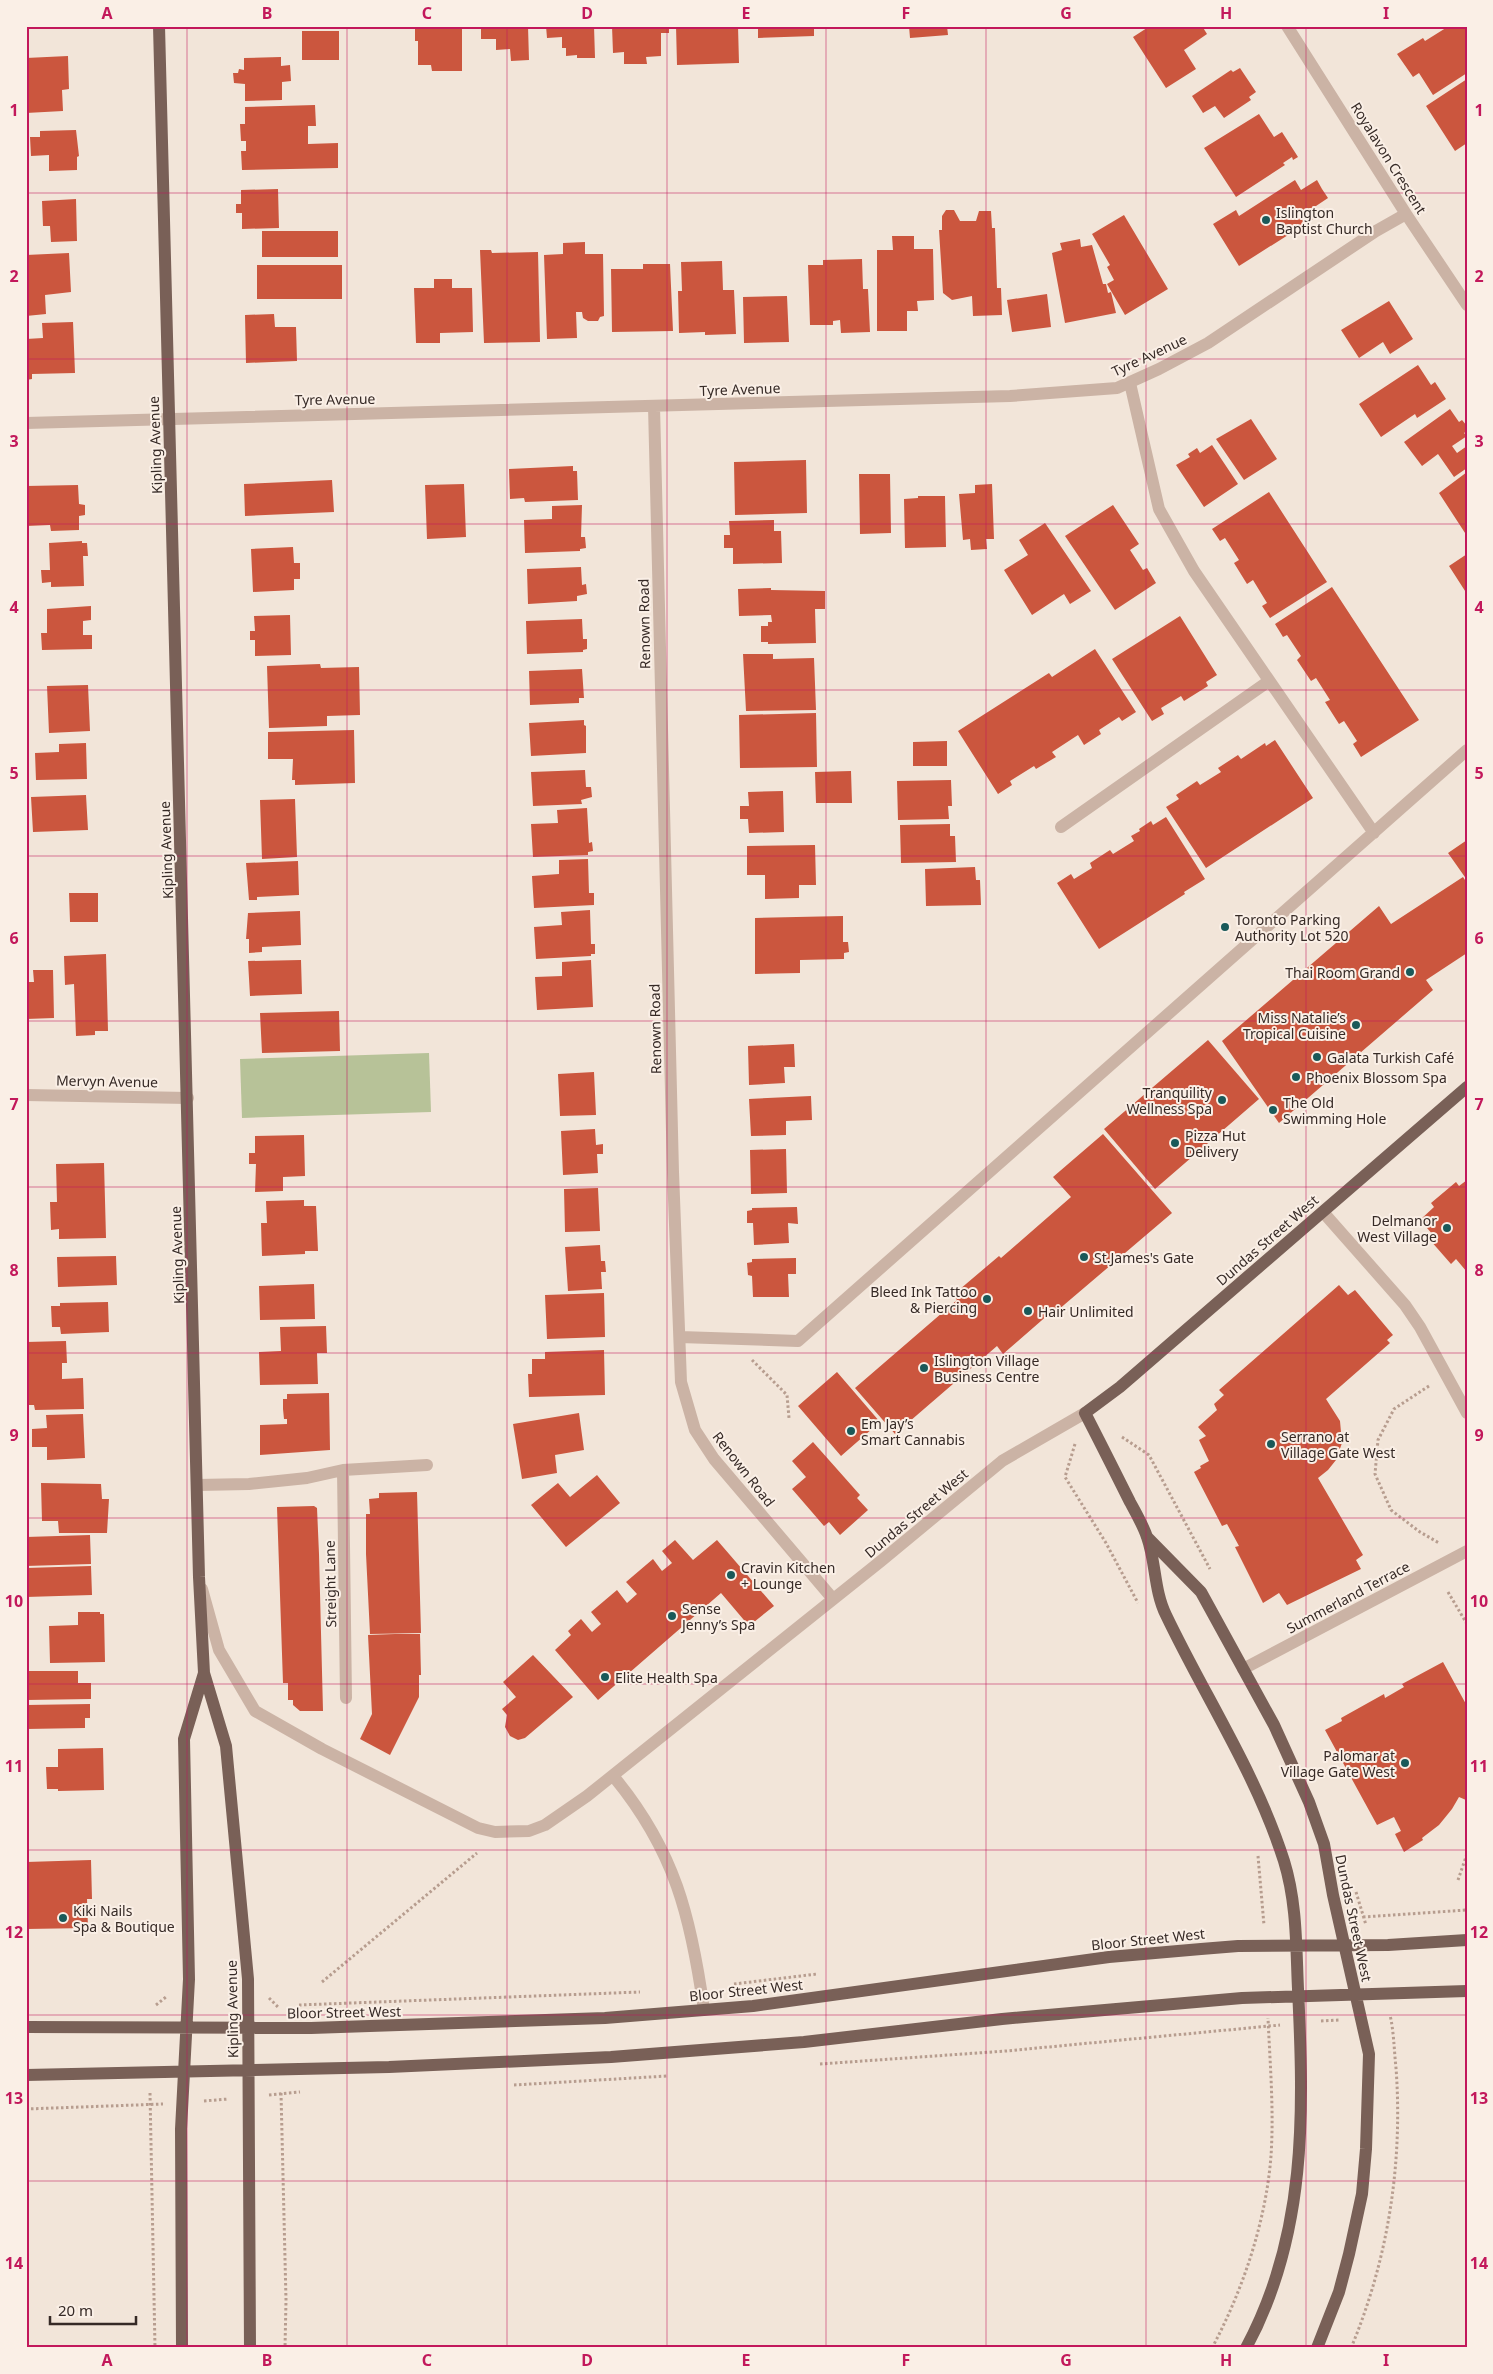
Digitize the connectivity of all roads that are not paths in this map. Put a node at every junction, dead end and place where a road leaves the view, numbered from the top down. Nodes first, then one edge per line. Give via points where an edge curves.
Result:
1 (159, 26) edge
2 (1287, 26) edge
3 (1406, 214) junction
4 (1467, 306) edge
5 (1130, 382) junction
6 (654, 406) junction
7 (169, 419) junction
8 (26, 424) edge
9 (1269, 681) junction
10 (1467, 750) edge
11 (1061, 826) dead end
12 (1374, 833) junction
13 (1467, 1088) edge
14 (26, 1095) edge
15 (188, 1098) junction
16 (1323, 1212) junction
17 (680, 1337) junction
18 (1085, 1413) junction
19 (1467, 1413) edge
20 (427, 1465) dead end
21 (344, 1470) junction
22 (197, 1485) junction
23 (1147, 1537) junction
24 (1463, 1552) edge
25 (199, 1577) junction
26 (832, 1599) junction
27 (1243, 1669) junction
28 (204, 1673) junction
29 (346, 1698) dead end
30 (614, 1777) junction
31 (1467, 1940) edge
32 (1296, 1946) junction
33 (1344, 1946) junction
34 (1467, 1991) edge
35 (1355, 1995) junction
36 (1299, 1997) junction
37 (704, 2010) junction
38 (186, 2026) junction
39 (26, 2027) edge
40 (248, 2027) junction
41 (248, 2070) junction
42 (184, 2071) junction
43 (26, 2075) edge
44 (182, 2348) edge
45 (250, 2348) edge
46 (1246, 2348) edge
47 (1317, 2348) edge

1 - 7 main road, Kipling Avenue
2 - 3 street, Royalavon Crescent
3 - 4 street, Royalavon Crescent
3 - 5 street, Tyre Avenue via 1208,343
5 - 6 street, Tyre Avenue via 1117,388 1010,396
5 - 9 street via 1159,509 1194,571
6 - 7 street, Tyre Avenue
6 - 17 street, Renown Road
7 - 8 street, Tyre Avenue
7 - 15 main road, Kipling Avenue
9 - 11 street
9 - 12 street
10 - 12 street
12 - 17 street via 798,1341
13 - 16 main road, Dundas Street West
14 - 15 street, Mervyn Avenue
15 - 22 main road, Kipling Avenue
16 - 18 main road, Dundas Street West via 1120,1387
16 - 19 street via 1405,1305
17 - 26 street, Renown Road via 682,1382 695,1430 714,1459
18 - 23 main road, Dundas Street West
18 - 26 street, Dundas Street West via 1002,1461
20 - 21 street
21 - 22 street via 308,1478
21 - 29 street, Streight Lane
22 - 25 main road, Kipling Avenue
23 - 27 main road, Dundas Street West via 1201,1592
23 - 32 main road, Dundas Street West via 1164,1612 1249,1772 1265,1809 1294,1899
24 - 27 street, Summerland Terrace
25 - 28 main road, Kipling Avenue
25 - 30 street, Dundas Street West via 219,1650 255,1711 459,1819 495,1832 529,1831 545,1825
26 - 30 street, Dundas Street West
27 - 33 main road, Dundas Street West via 1274,1725 1309,1802 1324,1844
28 - 38 main road, Kipling Avenue via 184,1738 189,1979
28 - 40 main road, Kipling Avenue via 226,1746 248,1979
30 - 37 street via 645,1818 682,1897
31 - 33 main road, Bloor Street West
32 - 33 main road, Bloor Street West
32 - 36 main road, Dundas Street West
32 - 37 main road, Bloor Street West via 1238,1946 1109,1957
33 - 35 main road, Dundas Street West
34 - 35 main road
35 - 36 main road
35 - 47 main road, Dundas Street West via 1368,2054 1362,2194 1339,2292
36 - 41 main road via 1242,1998 1002,2018 843,2039 631,2056
36 - 46 main road, Dundas Street West via 1303,2096 1297,2184 1277,2273
37 - 40 main road, Bloor Street West via 458,2025
38 - 39 main road, Bloor Street West
38 - 40 main road, Bloor Street West
38 - 42 main road, Kipling Avenue
40 - 41 main road, Kipling Avenue
41 - 42 main road
41 - 45 main road, Kipling Avenue
42 - 43 main road
42 - 44 main road, Kipling Avenue

